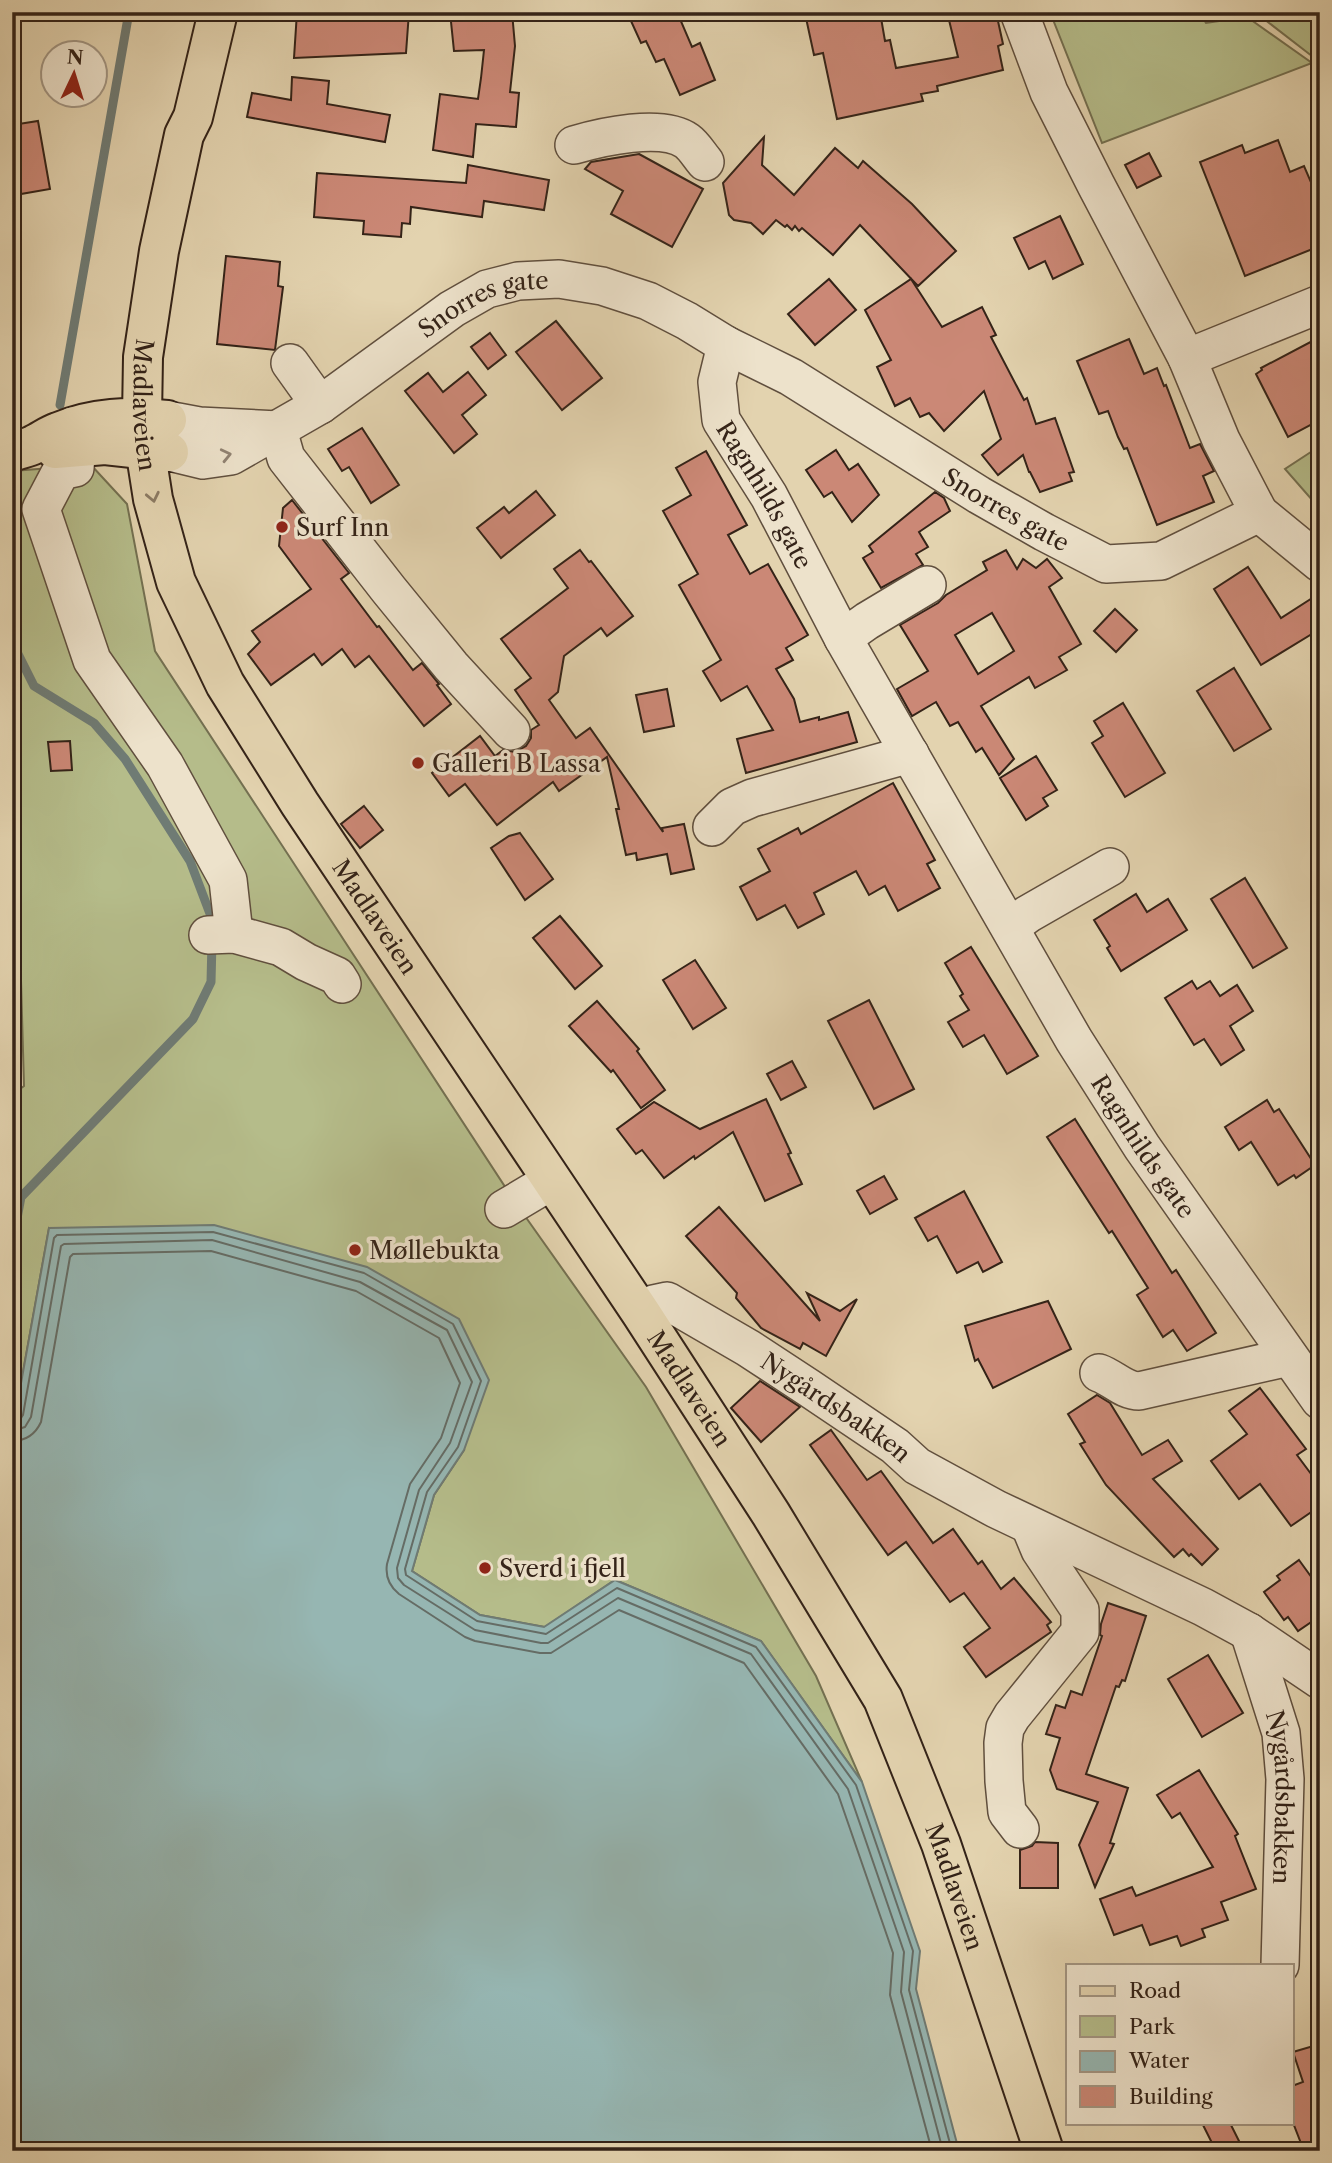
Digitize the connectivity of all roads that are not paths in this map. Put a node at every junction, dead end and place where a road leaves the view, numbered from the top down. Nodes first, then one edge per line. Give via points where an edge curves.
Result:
1 (218, 12) edge
2 (1019, 12) edge
3 (574, 145) dead end
4 (705, 162) dead end
5 (1320, 304) edge
6 (726, 345) junction
7 (1187, 358) junction
8 (290, 363) dead end
9 (320, 405) junction
10 (278, 430) junction
11 (156, 435) junction
12 (75, 436) junction
13 (22, 449) edge
14 (1259, 513) junction
15 (1320, 563) edge
16 (927, 585) dead end
17 (843, 638) junction
18 (511, 731) dead end
19 (910, 754) junction
20 (712, 827) dead end
21 (1110, 867) dead end
22 (1010, 927) junction
23 (342, 984) dead end
24 (551, 1181) junction
25 (504, 1209) dead end
26 (641, 1313) junction
27 (1289, 1357) junction
28 (1099, 1373) dead end
29 (1320, 1400) edge
30 (1030, 1526) junction
31 (1249, 1632) junction
32 (1320, 1680) edge
33 (1020, 1829) dead end
34 (1280, 1964) edge
35 (1044, 2151) edge

1 - 11 main road, Madlaveien via 193,117 184,135 159,251 143,357
2 - 7 street via 1049,92
3 - 4 street via 610,135 662,133 685,139
5 - 7 street
6 - 9 street, Snorres gate via 648,302 602,286 559,279 519,281 487,289 452,309
6 - 14 street, Snorres gate via 791,377 979,495 1106,564 1160,561
6 - 17 street, Ragnhilds gate via 717,382 721,420 769,496
7 - 14 street via 1221,440
8 - 9 street
9 - 10 street, Snorres gate
10 - 11 street, Snorres gate via 232,456 203,460
10 - 18 street via 286,458 388,590
11 - 12 main road via 104,418
11 - 24 main road, Madlaveien via 153,499 176,582 225,684 328,848
12 - 13 main road via 58,449
12 - 23 street via 75,468 61,471 41,509 92,660 165,765 228,880 221,934 281,947 337,976
14 - 15 street
16 - 17 street
17 - 19 street, Ragnhilds gate
19 - 20 street via 752,798 732,807
19 - 22 street, Ragnhilds gate
21 - 22 street
22 - 27 street, Ragnhilds gate via 1074,1040 1143,1147
24 - 25 street
24 - 26 main road, Madlaveien
26 - 30 street, Nygårdsbakken via 667,1301 809,1388 917,1466
26 - 35 main road, Madlaveien via 883,1699 941,1844
27 - 28 street via 1139,1391 1128,1390
27 - 29 street, Ragnhilds gate
30 - 31 street, Nygårdsbakken
30 - 33 street via 1080,1609 1080,1632 1005,1728 1006,1812
31 - 32 street, Nygårdsbakken
31 - 34 street, Nygårdsbakken via 1281,1733 1285,1779

